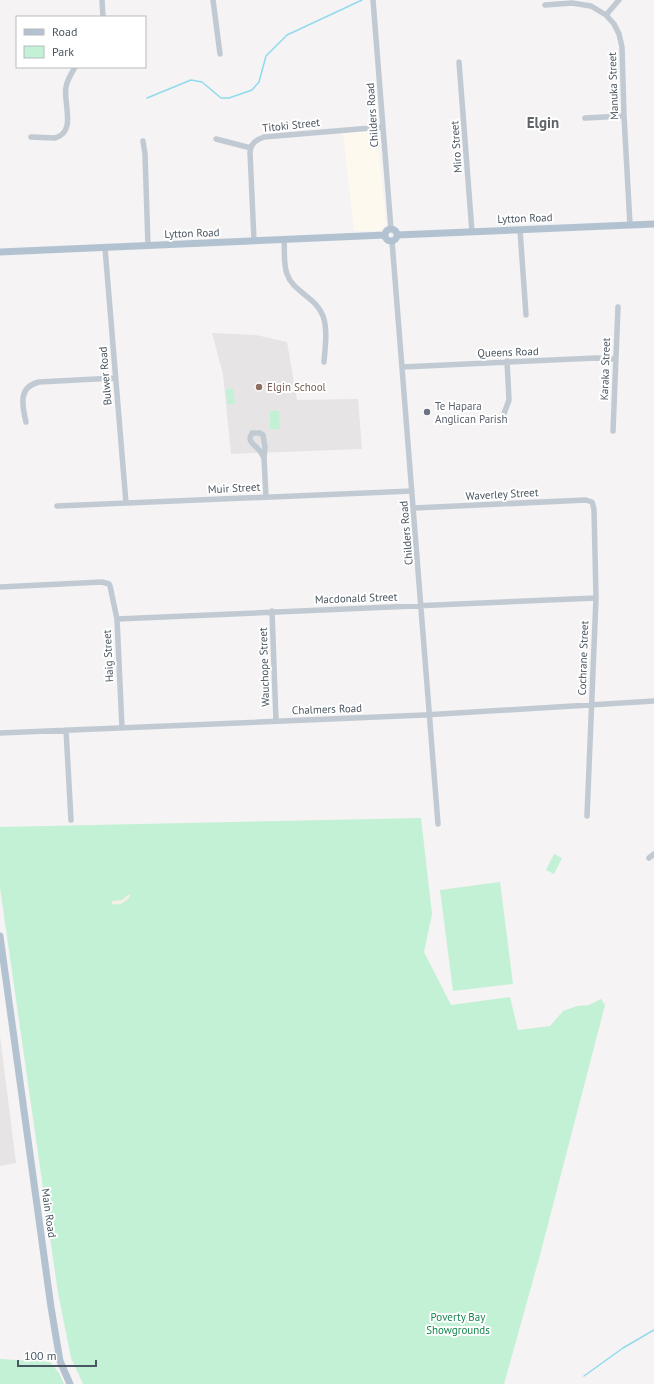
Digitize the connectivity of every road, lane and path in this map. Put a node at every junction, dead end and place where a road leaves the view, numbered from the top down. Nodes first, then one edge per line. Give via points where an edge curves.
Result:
1 (102, 0) edge
2 (213, 0) edge
3 (373, 0) edge
4 (619, 0) edge
5 (544, 5) dead end
6 (606, 15) junction
7 (103, 16) edge
8 (220, 54) dead end
9 (459, 62) dead end
10 (75, 68) edge
11 (624, 116) junction
12 (585, 118) dead end
13 (383, 127) junction
14 (31, 137) dead end
15 (216, 139) dead end
16 (142, 141) dead end
17 (251, 148) junction
18 (654, 224) edge
19 (630, 225) junction
20 (391, 229) junction
21 (520, 230) junction
22 (472, 232) junction
23 (385, 235) junction
24 (397, 235) junction
25 (284, 240) junction
26 (254, 241) junction
27 (392, 241) junction
28 (148, 246) junction
29 (105, 248) junction
30 (0, 252) edge
31 (618, 307) dead end
32 (526, 315) dead end
33 (615, 359) junction
34 (506, 361) junction
35 (324, 362) dead end
36 (402, 366) junction
37 (115, 378) junction
38 (26, 422) dead end
39 (501, 422) dead end
40 (613, 431) dead end
41 (264, 458) dead end
42 (412, 491) junction
43 (266, 497) junction
44 (592, 502) joint
45 (126, 503) junction
46 (57, 506) dead end
47 (414, 508) junction
48 (0, 587) edge
49 (596, 598) junction
50 (421, 606) junction
51 (272, 611) junction
52 (117, 618) junction
53 (654, 701) edge
54 (592, 705) junction
55 (430, 715) junction
56 (276, 721) junction
57 (122, 728) junction
58 (66, 730) junction
59 (0, 733) edge
60 (587, 816) dead end
61 (71, 820) dead end
62 (438, 824) dead end
63 (0, 936) edge
64 (0, 965) edge
65 (5, 980) junction
66 (70, 1384) edge

1 - 7 street
2 - 8 street
3 - 13 street, Childers Road
4 - 6 street
5 - 6 street, Manuka Street via 584,4
6 - 11 street, Manuka Street via 614,24 622,47
9 - 22 street, Miro Street
10 - 14 street via 66,86 68,124 65,132 55,138
11 - 12 street
11 - 19 street, Manuka Street
13 - 17 street, Titoki Street via 264,137 256,140
13 - 20 street, Childers Road
15 - 17 street
16 - 28 street via 145,154
17 - 26 street
18 - 19 main road, Lytton Road
19 - 21 main road, Lytton Road
20 - 23 main road
20 - 24 main road via 395,230
21 - 22 main road, Lytton Road
21 - 32 street
22 - 24 main road, Lytton Road
23 - 25 main road, Lytton Road
23 - 27 main road via 388,241
24 - 27 main road
25 - 26 main road, Lytton Road
25 - 35 street via 288,277 317,305 324,317
26 - 28 main road, Lytton Road
27 - 36 street, Childers Road
28 - 29 main road, Lytton Road
29 - 30 main road, Lytton Road
29 - 37 street, Bulwer Road
31 - 33 street, Karaka Street
33 - 34 street, Queens Road
33 - 40 street, Karaka Street
34 - 36 street, Queens Road
34 - 39 street via 509,400
36 - 42 street, Childers Road
37 - 38 street via 33,383 23,395
37 - 45 street, Bulwer Road
41 - 43 street
42 - 43 street, Muir Street
42 - 47 street, Childers Road
43 - 45 street, Muir Street
44 - 47 street, Waverley Street via 586,500
44 - 49 street, Cochrane Street
45 - 46 street, Muir Street
47 - 50 street, Childers Road
48 - 52 street, Haig Street via 102,582 109,584
49 - 50 street, Macdonald Street
49 - 54 street, Cochrane Street
50 - 51 street, Macdonald Street
50 - 55 street, Childers Road
51 - 52 street, Macdonald Street
51 - 56 street, Wauchope Street
52 - 57 street, Haig Street
53 - 54 street, Chalmers Road
54 - 55 street, Chalmers Road
54 - 60 street, Cochrane Street
55 - 56 street, Chalmers Road
55 - 62 street, Childers Road
56 - 57 street, Chalmers Road
57 - 58 street, Chalmers Road
58 - 59 street, Chalmers Road
58 - 61 street
63 - 65 main road
64 - 65 main road
65 - 66 main road, Main Road via 51,1307 60,1361

